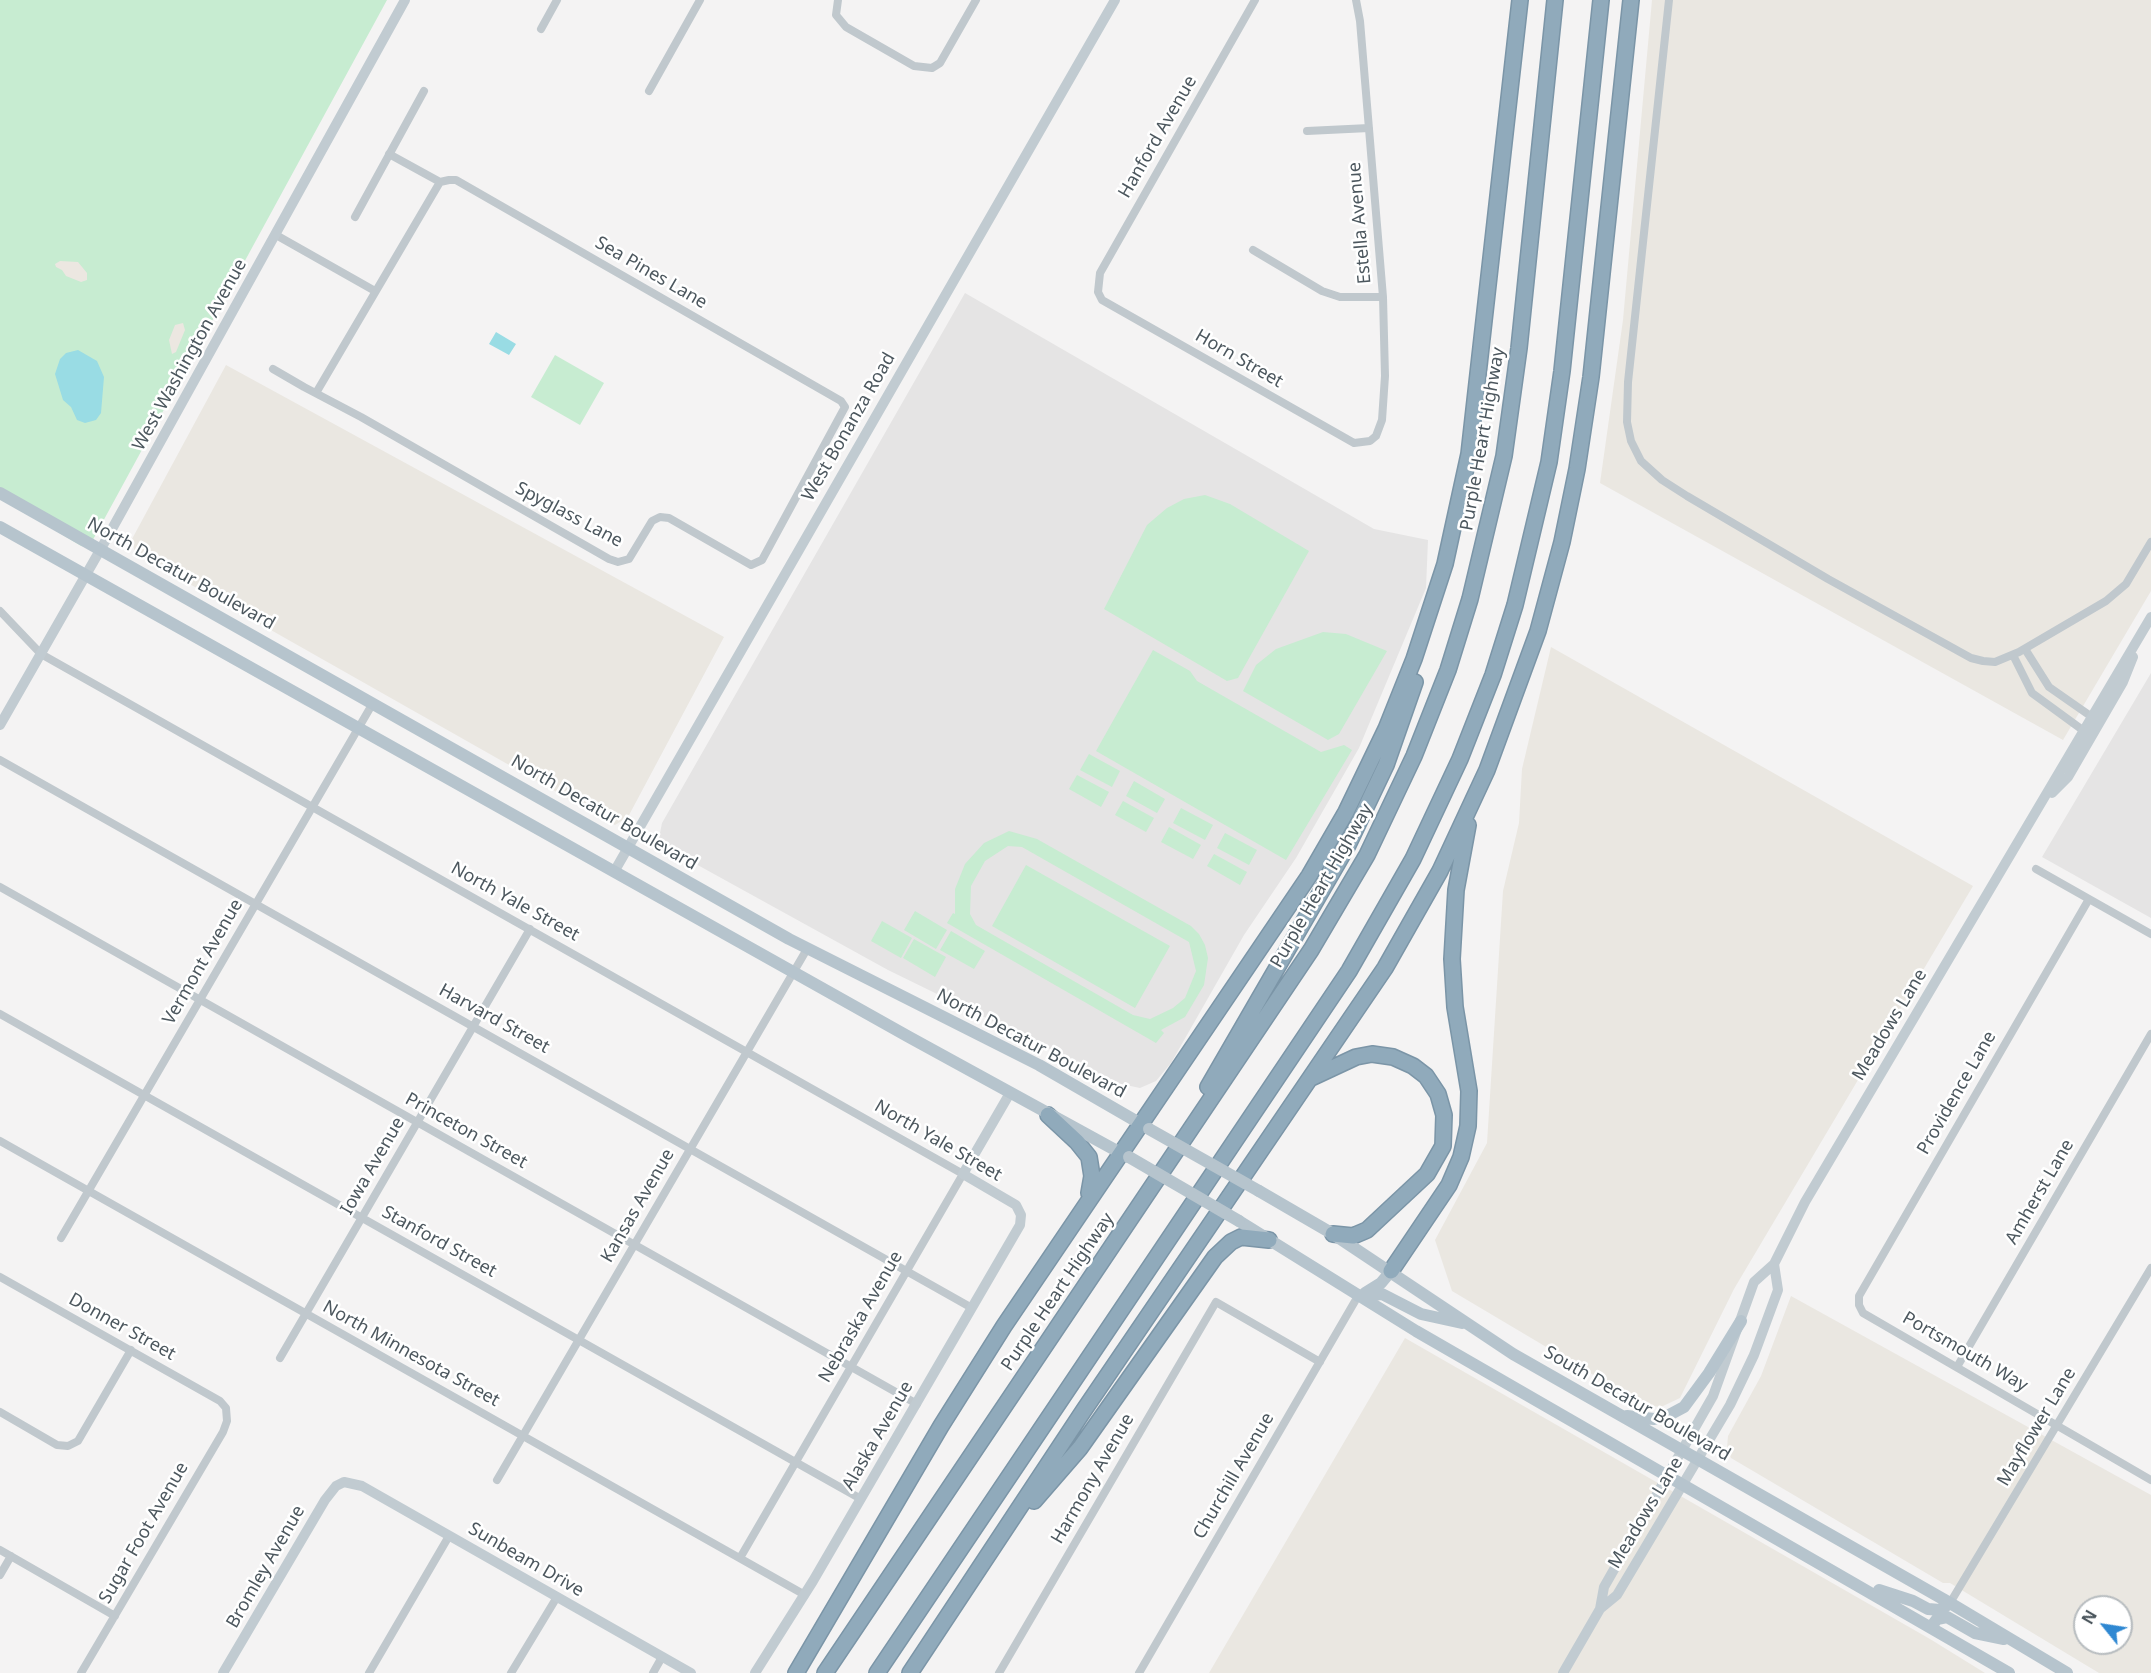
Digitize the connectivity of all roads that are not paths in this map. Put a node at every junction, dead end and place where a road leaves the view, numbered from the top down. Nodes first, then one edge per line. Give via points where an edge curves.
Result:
1 (405, 0) edge
2 (557, 0) edge
3 (700, 0) edge
4 (838, 0) edge
5 (976, 0) edge
6 (1115, 0) edge
7 (1255, 0) edge
8 (1356, 0) edge
9 (1520, 0) edge
10 (1555, 0) edge
11 (1601, 0) edge
12 (1631, 0) edge
13 (1669, 0) edge
14 (541, 28) dead end
15 (424, 91) dead end
16 (649, 91) dead end
17 (1369, 128) junction
18 (1307, 132) dead end
19 (389, 154) junction
20 (440, 182) junction
21 (355, 217) dead end
22 (276, 235) junction
23 (1253, 250) dead end
24 (375, 291) junction
25 (1098, 292) joint
26 (1383, 297) junction
27 (273, 369) dead end
28 (316, 393) junction
29 (843, 404) joint
30 (1370, 441) joint
31 (0, 493) edge
32 (0, 527) edge
33 (2151, 542) edge
34 (101, 549) junction
35 (86, 576) junction
36 (0, 610) edge
37 (2148, 621) edge
38 (1426, 625) junction
39 (2025, 649) junction
40 (41, 654) junction
41 (2013, 655) junction
42 (373, 703) junction
43 (2092, 717) junction
44 (0, 725) edge
45 (358, 728) junction
46 (2084, 731) junction
47 (0, 760) edge
48 (1472, 804) junction
49 (2039, 806) junction
50 (312, 807) junction
51 (628, 848) junction
52 (2036, 869) dead end
53 (614, 872) junction
54 (0, 887) edge
55 (2089, 899) junction
56 (256, 904) junction
57 (530, 929) junction
58 (2151, 934) edge
59 (807, 949) junction
60 (793, 972) junction
61 (200, 1000) junction
62 (0, 1014) edge
63 (473, 1026) junction
64 (2151, 1034) edge
65 (747, 1052) junction
66 (1309, 1079) junction
67 (1010, 1093) junction
68 (144, 1095) junction
69 (1048, 1114) junction
70 (417, 1122) junction
71 (1145, 1126) junction
72 (0, 1141) edge
73 (690, 1149) junction
74 (1125, 1155) junction
75 (1195, 1156) joint
76 (963, 1174) junction
77 (88, 1191) junction
78 (1086, 1202) junction
79 (1021, 1213) joint
80 (362, 1218) junction
81 (1126, 1226) junction
82 (1333, 1234) junction
83 (61, 1238) dead end
84 (1269, 1240) junction
85 (634, 1245) junction
86 (1774, 1264) junction
87 (2151, 1268) edge
88 (907, 1271) junction
89 (1391, 1271) junction
90 (0, 1277) edge
91 (1358, 1296) junction
92 (1859, 1305) joint
93 (972, 1308) junction
94 (306, 1314) junction
95 (1741, 1321) junction
96 (1467, 1324) junction
97 (579, 1340) junction
98 (131, 1350) junction
99 (280, 1358) dead end
100 (1320, 1362) junction
101 (851, 1367) junction
102 (1958, 1367) junction
103 (916, 1404) junction
104 (226, 1408) joint
105 (1609, 1410) junction
106 (0, 1412) edge
107 (2057, 1425) junction
108 (523, 1436) junction
109 (1681, 1450) junction
110 (1698, 1460) junction
111 (795, 1462) junction
112 (1668, 1477) junction
113 (497, 1480) dead end
114 (2151, 1480) edge
115 (344, 1482) joint
116 (1681, 1484) junction
117 (861, 1499) junction
118 (449, 1536) junction
119 (994, 1547) junction
120 (0, 1550) edge
121 (11, 1556) junction
122 (740, 1558) junction
123 (0, 1575) edge
124 (1855, 1582) junction
125 (805, 1595) junction
126 (557, 1597) junction
127 (1950, 1602) junction
128 (1600, 1609) junction
129 (115, 1616) junction
130 (1931, 1627) junction
131 (2014, 1641) junction
132 (662, 1657) junction
133 (81, 1673) edge
134 (223, 1673) edge
135 (369, 1673) edge
136 (511, 1673) edge
137 (653, 1673) edge
138 (691, 1673) edge
139 (755, 1673) edge
140 (796, 1673) edge
141 (825, 1673) edge
142 (877, 1673) edge
143 (910, 1673) edge
144 (999, 1673) edge
145 (1139, 1673) edge
146 (1563, 1673) edge
147 (2009, 1673) edge
148 (2067, 1673) edge

1 - 22 street, West Washington Avenue
2 - 14 street
3 - 16 street
4 - 5 street via 836,15 846,27 914,66 932,68 940,63
6 - 51 street, West Bonanza Road
7 - 25 street, Hanford Avenue via 1100,273
8 - 17 street, Estella Avenue
9 - 38 highway via 1472,439 1452,535
10 - 81 highway, Purple Heart Highway via 1509,429 1485,546 1448,670 1407,772 1340,903
11 - 142 highway via 1549,462 1515,605 1460,759 1413,859 1353,963
12 - 48 highway via 1591,377 1574,487 1532,649
13 - 41 street via 1628,382 1627,422 1636,454 1652,472 1689,497 1971,658 1995,662
15 - 19 street
17 - 18 street
17 - 26 street, Estella Avenue
19 - 20 street, Sea Pines Lane
19 - 21 street
20 - 24 street
20 - 29 street, Sea Pines Lane via 456,180
22 - 24 street
22 - 34 street, West Washington Avenue
23 - 26 street via 1322,291 1340,297
24 - 28 street
25 - 30 street, Horn Street via 1102,300 1354,444
26 - 30 street, Estella Avenue via 1382,420
27 - 28 street, Spyglass Lane
28 - 29 street, Spyglass Lane via 609,559 629,559 652,521 660,517 669,518 751,565 762,560 844,412
31 - 34 main road, North Decatur Boulevard
32 - 35 main road
33 - 39 street via 2116,594
34 - 35 street, West Washington Avenue
34 - 42 main road, North Decatur Boulevard
35 - 40 street, West Washington Avenue
35 - 45 main road
36 - 40 street, North Yale Street
37 - 43 street, Meadows Lane
37 - 49 street, Meadows Lane via 2123,682 2068,777
38 - 71 highway via 1379,746 1328,844
38 - 81 highway via 1422,662 1407,706 1386,765 1357,827 1312,912
39 - 41 street
39 - 43 street via 2049,687
40 - 44 street, West Washington Avenue
40 - 50 street, North Yale Street
41 - 46 street via 2032,693
42 - 45 street, Vermont Avenue
42 - 51 main road, North Decatur Boulevard
43 - 46 street, Meadows Lane
45 - 50 street, Vermont Avenue
45 - 53 main road
46 - 49 street, Meadows Lane
47 - 56 street, Harvard Street
48 - 66 highway via 1399,944
48 - 89 highway via 1456,890 1452,959 1455,1007 1468,1084 1468,1126 1459,1163 1446,1190
49 - 86 street, Meadows Lane via 1805,1202
50 - 56 street, Vermont Avenue
50 - 57 street, North Yale Street
51 - 53 street, West Bonanza Road
51 - 59 main road, North Decatur Boulevard
52 - 55 street
53 - 60 main road
54 - 61 street, Princeton Street
55 - 58 street
55 - 92 street, Providence Lane via 1859,1296
56 - 61 street, Vermont Avenue
56 - 63 street, Harvard Street
57 - 63 street, Iowa Avenue
57 - 65 street, North Yale Street
59 - 60 street, Kansas Avenue
59 - 71 main road, North Decatur Boulevard via 1032,1061
60 - 65 street, Kansas Avenue
60 - 67 main road
61 - 68 street, Vermont Avenue
61 - 70 street, Princeton Street
62 - 68 street, Stanford Street
63 - 70 street, Iowa Avenue
63 - 73 street, Harvard Street
64 - 102 street, Amherst Lane
65 - 73 street, Kansas Avenue
65 - 76 street, North Yale Street
66 - 82 highway via 1351,1059 1388,1055 1426,1076 1438,1094 1444,1115 1444,1141 1427,1174 1367,1230 1353,1236
66 - 119 highway
67 - 69 main road
67 - 76 street, Nebraska Avenue
68 - 77 street, Vermont Avenue
68 - 80 street, Stanford Street
69 - 74 main road
69 - 78 highway via 1089,1157 1092,1182
70 - 80 street, Iowa Avenue
70 - 85 street, Princeton Street
71 - 74 highway
71 - 75 main road, North Decatur Boulevard, bridge
72 - 77 street, North Minnesota Street
73 - 85 street, Kansas Avenue
73 - 88 street, Harvard Street
74 - 78 highway
74 - 84 main road, bridge
75 - 82 main road, South Decatur Boulevard, bridge
76 - 79 street, North Yale Street via 1014,1203
76 - 88 street, Nebraska Avenue
77 - 83 street, Vermont Avenue
77 - 94 street, North Minnesota Street
78 - 140 highway via 941,1426
79 - 93 street, Alaska Avenue via 1018,1228
80 - 94 street, Iowa Avenue
80 - 97 street, Stanford Street
81 - 141 highway, Purple Heart Highway
82 - 89 main road, South Decatur Boulevard
84 - 91 main road
84 - 119 highway via 1241,1237 1215,1257 1080,1448
85 - 97 street, Kansas Avenue
85 - 101 street, Princeton Street
86 - 95 street, Meadows Lane via 1754,1281
86 - 110 street, Meadows Lane via 1778,1290 1764,1331 1730,1405
87 - 107 street, Mayflower Lane
88 - 93 street, Harvard Street
88 - 101 street, Nebraska Avenue
89 - 91 main road via 1381,1283
89 - 96 main road, South Decatur Boulevard
90 - 98 street, Donner Street
91 - 96 main road via 1382,1294 1421,1314
91 - 100 street, Churchill Avenue
91 - 112 main road
92 - 102 street, Portsmouth Way via 1863,1313
93 - 103 street, Alaska Avenue
94 - 99 street, Iowa Avenue
94 - 108 street, North Minnesota Street
95 - 105 main road via 1698,1391 1679,1410 1648,1419
95 - 109 street, Meadows Lane via 1721,1378
96 - 105 main road, South Decatur Boulevard
97 - 108 street, Kansas Avenue
97 - 111 street, Stanford Street
98 - 104 street, Donner Street
98 - 106 street via 78,1441 68,1446 57,1445
100 - 144 street, Harmony Avenue via 1216,1302
100 - 145 street, Churchill Avenue
101 - 103 street, Princeton Street
101 - 111 street, Nebraska Avenue
102 - 107 street, Portsmouth Way
103 - 117 street, Alaska Avenue
104 - 129 street, Sugar Foot Avenue via 223,1431
105 - 109 main road, South Decatur Boulevard
107 - 114 street, Portsmouth Way
107 - 127 street, Mayflower Lane
108 - 113 street, Kansas Avenue
108 - 122 street, North Minnesota Street
109 - 110 main road, South Decatur Boulevard
109 - 112 street, Meadows Lane
110 - 116 street, Meadows Lane
110 - 127 main road, South Decatur Boulevard
111 - 117 street, Stanford Street
111 - 122 street, Nebraska Avenue
112 - 116 main road
112 - 128 street, Meadows Lane via 1604,1587
115 - 118 street, Sunbeam Drive via 362,1486
115 - 134 street, Bromley Avenue via 325,1500
116 - 124 main road
116 - 128 street, Meadows Lane via 1617,1595
117 - 125 street, Alaska Avenue
118 - 126 street, Sunbeam Drive
118 - 135 street
119 - 143 highway
120 - 121 street
121 - 123 street
121 - 129 street
122 - 125 street, North Minnesota Street
124 - 127 main road via 1913,1601 1928,1610 1940,1610
124 - 130 main road
125 - 139 street, Alaska Avenue
126 - 132 street, Sunbeam Drive
126 - 136 street
127 - 131 main road, South Decatur Boulevard
128 - 146 street, Meadows Lane
129 - 133 street, Sugar Foot Avenue
130 - 131 main road via 1937,1619 1947,1617 1975,1633
130 - 147 main road
131 - 148 main road, South Decatur Boulevard
132 - 137 street
132 - 138 street, Sunbeam Drive

